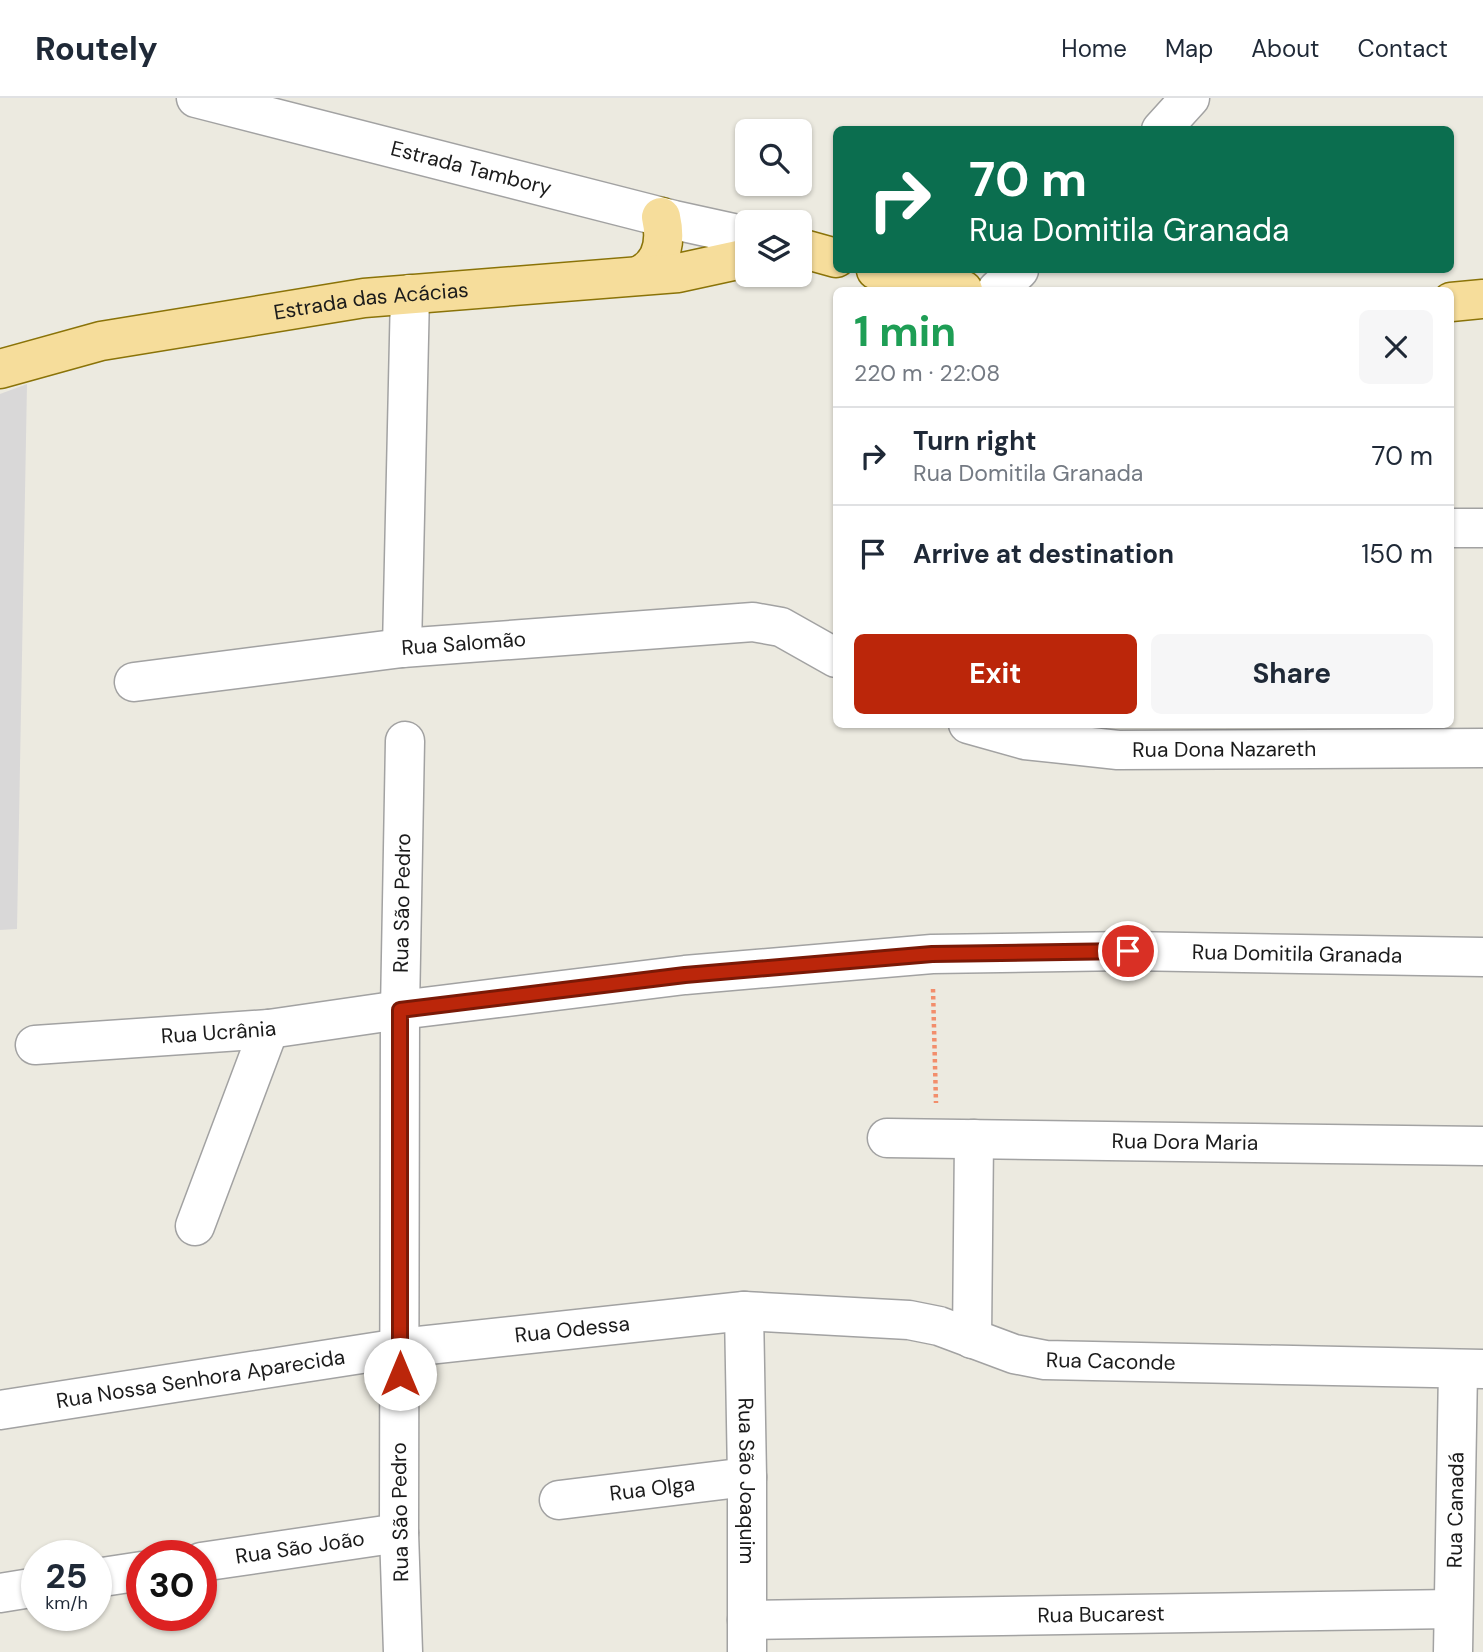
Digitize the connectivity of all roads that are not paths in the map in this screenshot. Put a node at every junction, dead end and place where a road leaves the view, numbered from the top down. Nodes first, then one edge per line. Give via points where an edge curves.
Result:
1 (199, 98) edge
2 (1190, 98) edge
3 (1165, 126) edge
4 (661, 216) junction
5 (735, 233) edge
6 (812, 251) edge
7 (833, 257) edge
8 (735, 260) edge
9 (889, 273) edge
10 (1016, 273) edge
11 (642, 274) junction
12 (950, 287) edge
13 (1000, 287) edge
14 (410, 294) junction
15 (1483, 299) edge
16 (1454, 302) edge
17 (0, 369) edge
18 (1454, 528) edge
19 (1483, 528) edge
20 (402, 648) junction
21 (833, 656) edge
22 (134, 682) dead end
23 (982, 728) edge
24 (405, 741) dead end
25 (1483, 748) edge
26 (1483, 957) edge
27 (400, 1010) junction
28 (269, 1029) junction
29 (35, 1045) dead end
30 (887, 1138) dead end
31 (956, 1139) junction
32 (1483, 1146) edge
33 (195, 1226) dead end
34 (744, 1311) junction
35 (972, 1339) junction
36 (400, 1348) junction
37 (1471, 1370) edge
38 (0, 1410) edge
39 (747, 1477) junction
40 (559, 1500) dead end
41 (399, 1532) junction
42 (217, 1560) edge
43 (21, 1590) edge
44 (0, 1593) edge
45 (1453, 1609) junction
46 (747, 1636) edge
47 (403, 1652) edge
48 (1453, 1652) edge

1 - 4 street, Estrada Tambory
2 - 3 street
4 - 5 street, Estrada Tambory
4 - 11 main road via 662,251 652,269
6 - 7 main road
8 - 11 main road, Estrada das Acácias
9 - 12 main road
10 - 13 street
11 - 14 main road, Estrada das Acácias
14 - 17 main road, Estrada das Acácias via 101,341
14 - 20 street
15 - 16 main road
18 - 19 street
20 - 21 street, Rua Salomão via 766,622
20 - 22 street, Rua Salomão
23 - 25 street, Rua Dona Nazareth via 1026,740 1118,750
24 - 27 street, Rua São Pedro
26 - 27 street, Rua Domitila Granada via 1128,951 932,954 685,975
27 - 28 street, Rua Ucrânia
27 - 36 street, Rua São Pedro
28 - 29 street, Rua Ucrânia
28 - 33 street
30 - 31 street, Rua Dora Maria
31 - 32 street, Rua Dora Maria
31 - 35 street
34 - 35 street, Rua Caconde via 909,1320
34 - 36 street, Rua Odessa
34 - 39 street, Rua São Joaquim
35 - 37 street, Rua Caconde via 1045,1360
36 - 38 street, Rua Nossa Senhora Aparecida
36 - 41 street, Rua São Pedro
37 - 45 street, Rua Canadá
39 - 40 street, Rua Olga
39 - 46 street, Rua São Joaquim
41 - 42 street, Rua São João
41 - 47 street, Rua São Pedro
43 - 44 street
45 - 46 street, Rua Bucarest
45 - 48 street, Rua Canadá

